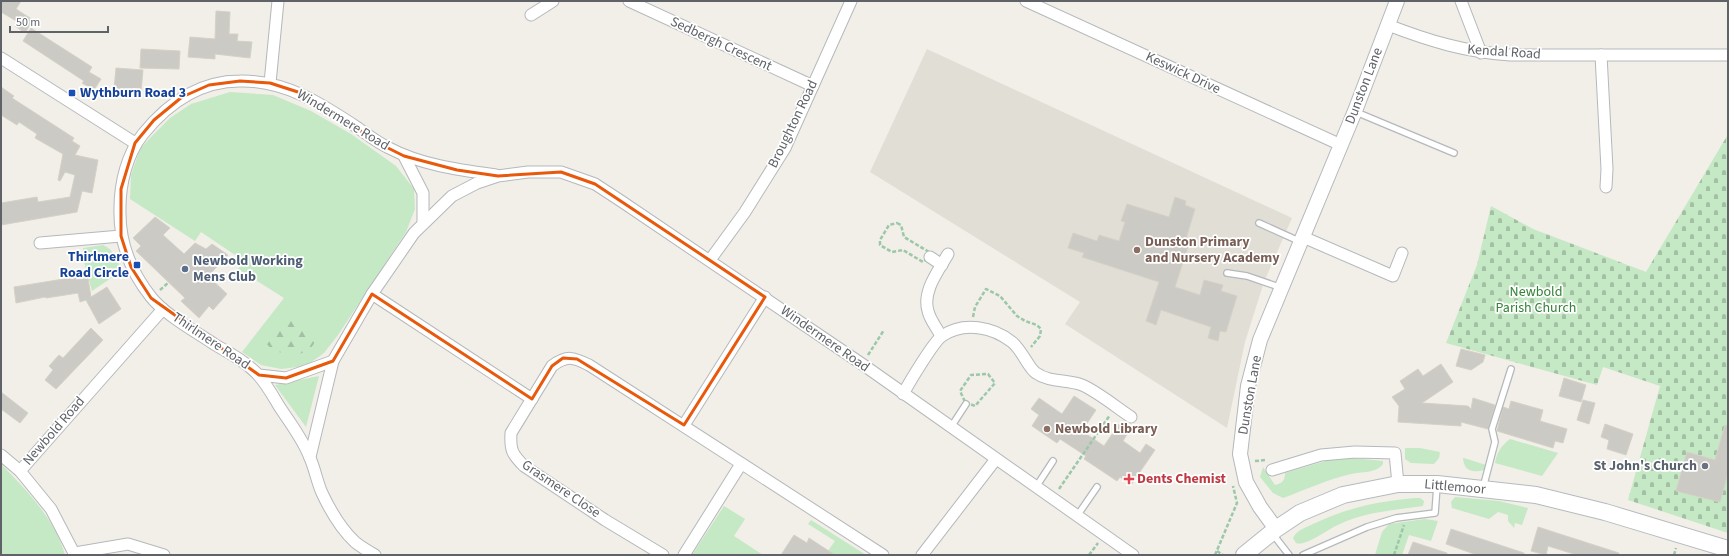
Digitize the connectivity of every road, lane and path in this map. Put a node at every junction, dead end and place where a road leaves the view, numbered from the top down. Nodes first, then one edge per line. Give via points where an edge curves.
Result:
1 (278, 1) edge
2 (553, 1) edge
3 (629, 1) edge
4 (851, 1) edge
5 (1026, 1) edge
6 (1397, 1) edge
7 (1461, 1) edge
8 (531, 15) dead end
9 (1388, 25) junction
10 (1480, 53) junction
11 (1601, 55) junction
12 (1728, 55) edge
13 (1, 58) edge
14 (270, 83) junction
15 (813, 86) junction
16 (1355, 112) junction
17 (135, 143) junction
18 (1341, 145) junction
19 (1454, 153) dead end
20 (404, 156) junction
21 (498, 176) junction
22 (1606, 186) dead end
23 (423, 223) junction
24 (1259, 223) dead end
25 (121, 236) junction
26 (1302, 240) junction
27 (40, 243) dead end
28 (1402, 253) dead end
29 (948, 254) dead end
30 (930, 257) junction
31 (710, 260) junction
32 (942, 265) junction
33 (1227, 273) dead end
34 (1283, 288) junction
35 (372, 294) junction
36 (765, 297) junction
37 (162, 309) junction
38 (971, 327) junction
39 (884, 330) dead end
40 (941, 336) junction
41 (1024, 355) junction
42 (333, 361) junction
43 (862, 364) junction
44 (1511, 369) dead end
45 (258, 375) junction
46 (89, 391) joint
47 (903, 394) junction
48 (532, 399) junction
49 (966, 404) junction
50 (1116, 406) junction
51 (1131, 417) dead end
52 (684, 426) junction
53 (951, 427) junction
54 (1, 455) edge
55 (310, 457) junction
56 (996, 459) junction
57 (1053, 461) dead end
58 (741, 464) junction
59 (1272, 470) dead end
60 (20, 471) junction
61 (1398, 484) junction
62 (1438, 484) junction
63 (1097, 486) dead end
64 (1035, 487) junction
65 (1232, 488) dead end
66 (1483, 489) junction
67 (1052, 499) junction
68 (1076, 516) junction
69 (1407, 517) junction
70 (1273, 530) junction
71 (1728, 549) edge
72 (1216, 551) junction
73 (75, 554) edge
74 (164, 555) edge
75 (374, 555) edge
76 (663, 555) edge
77 (684, 555) edge
78 (883, 555) edge
79 (922, 555) edge
80 (1134, 555) edge
81 (1214, 555) edge
82 (1223, 555) edge
83 (1244, 555) edge
84 (1289, 555) edge
85 (1303, 555) edge
86 (1394, 555) edge

1 - 14 street
2 - 8 street
3 - 15 street, Sedbergh Crescent
4 - 15 street, Broughton Road
5 - 18 street, Keswick Drive
6 - 9 street, Dunston Lane
7 - 10 street
9 - 10 street, Kendal Road via 1423,39
9 - 16 street, Dunston Lane
10 - 11 street, Kendal Road
11 - 12 street, Kendal Road
11 - 22 street
13 - 17 street
14 - 17 street, Windermere Road via 240,81 209,85 182,97 154,120
14 - 20 street, Windermere Road via 301,93
15 - 31 street, Broughton Road via 785,148 745,212
16 - 18 street, Dunston Lane
16 - 19 lane
17 - 25 street, Thirlmere Road via 121,189
18 - 26 street, Dunston Lane
20 - 21 street, Windermere Road via 457,170
20 - 23 street, Windermere Road via 423,194
21 - 23 street, Windermere Road via 452,196
21 - 31 street, Windermere Road via 528,172 561,172 595,184
23 - 35 street, Windermere Road
24 - 26 lane
25 - 27 street
25 - 37 street, Thirlmere Road via 131,267 151,298
26 - 28 street via 1393,276
26 - 34 street, Dunston Lane
29 - 32 street
30 - 30 path via 924,262 903,250 892,252 880,245 880,240 889,225 897,223 904,237 929,252
30 - 32 street
31 - 36 street, Windermere Road
32 - 40 street via 930,285 927,297 928,311
33 - 34 lane via 1247,276
34 - 70 street, Dunston Lane via 1260,340 1248,386 1240,454 1246,482
35 - 42 street
35 - 48 street
36 - 43 street, Windermere Road
36 - 52 street
37 - 45 street, Thirlmere Road via 245,363
37 - 46 street, Thirlmere Road
38 - 40 street via 957,329
38 - 41 street via 1002,334
38 - 41 path via 975,307 986,289 1000,296 1017,316 1041,329 1040,336
39 - 43 path
40 - 47 street
41 - 50 street via 1035,373 1050,380 1084,386
42 - 45 street, Thirlmere Road via 286,378
42 - 55 street
43 - 47 street, Windermere Road
44 - 66 lane via 1492,429 1495,442
45 - 55 street, Thirlmere Road
46 - 60 street, Newbold Road
47 - 53 street, Windermere Road
48 - 52 street, Grasmere Close via 552,366 563,358 577,359
48 - 76 street, Grasmere Close via 511,433 513,456 524,466
49 - 49 path via 960,391 971,375 988,374 995,383 991,389 975,406
49 - 53 lane
50 - 51 street
50 - 67 path
52 - 58 street, Grasmere Close
53 - 56 street, Windermere Road
54 - 60 street, Newbold Road
55 - 75 street, Thirlmere Road via 321,492 334,516 356,543
56 - 64 street, Windermere Road
56 - 79 street
57 - 64 lane
58 - 77 street
58 - 78 street, Grasmere Close
59 - 61 street via 1321,455 1355,452 1395,453
60 - 73 street, Newbold Road via 52,509
61 - 62 main road, Littlemoor
61 - 70 main road, Littlemoor via 1343,495 1300,513
62 - 66 main road, Littlemoor
62 - 69 lane via 1435,513
63 - 68 lane
64 - 67 street, Windermere Road
65 - 72 path via 1237,503
66 - 71 main road, Littlemoor via 1536,495 1605,512
67 - 68 street, Windermere Road
68 - 80 street, Windermere Road
69 - 85 lane via 1367,526
69 - 86 path
70 - 83 main road, Littlemoor
70 - 84 lane
72 - 81 path
72 - 82 path
73 - 74 street via 128,544

